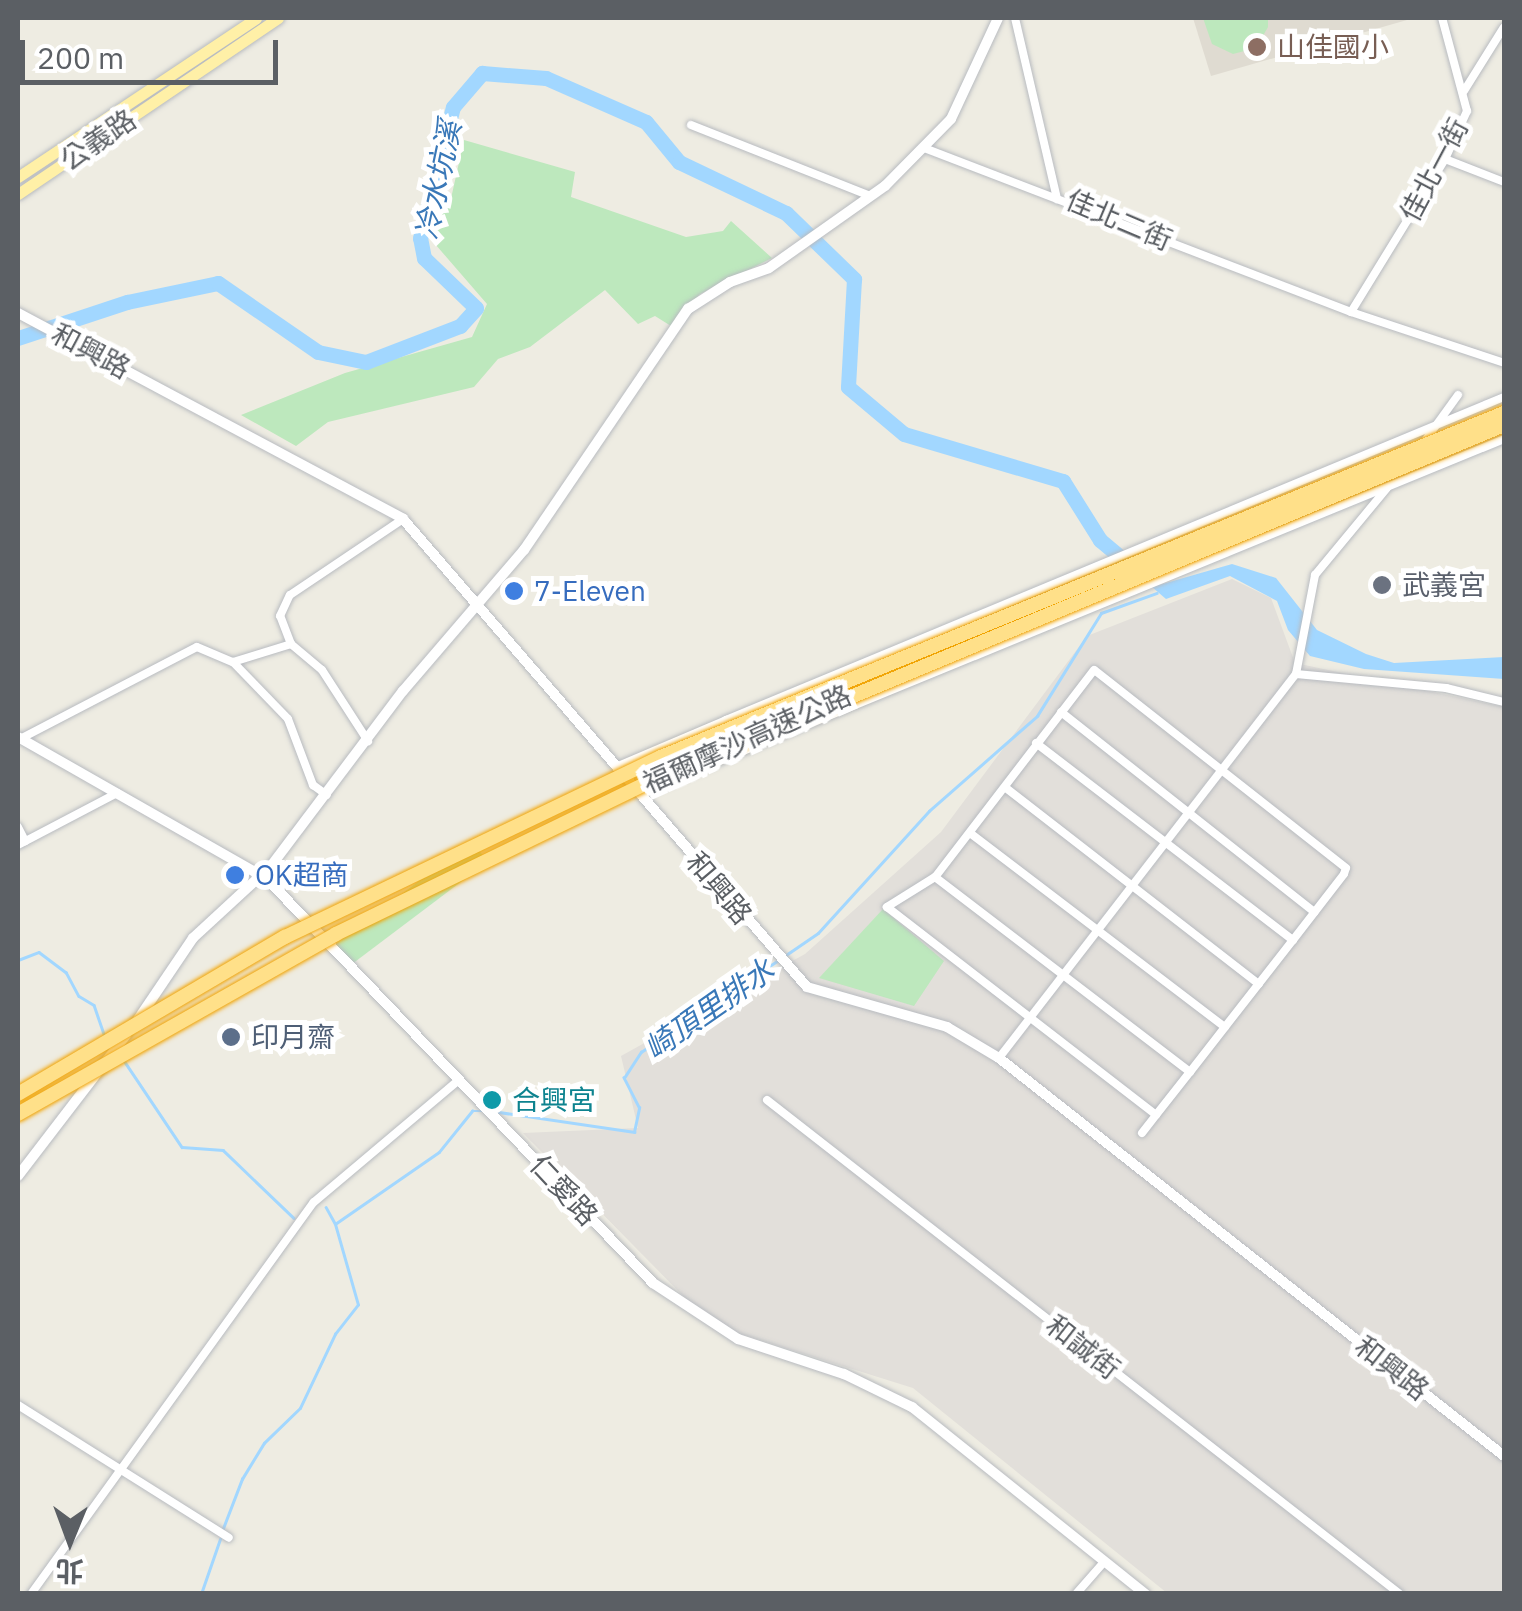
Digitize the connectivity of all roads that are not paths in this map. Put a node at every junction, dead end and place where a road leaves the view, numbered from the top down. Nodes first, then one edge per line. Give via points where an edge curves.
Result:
1 (256, 18) edge
2 (278, 18) edge
3 (998, 18) edge
4 (1015, 18) edge
5 (1442, 18) edge
6 (1504, 28) edge
7 (151, 87) junction
8 (1464, 92) junction
9 (160, 98) junction
10 (691, 125) dead end
11 (924, 148) junction
12 (1445, 159) junction
13 (18, 178) edge
14 (1504, 182) edge
15 (18, 194) edge
16 (870, 196) junction
17 (1057, 199) junction
18 (1351, 312) junction
19 (18, 313) edge
20 (1504, 362) edge
21 (1458, 395) dead end
22 (1504, 397) edge
23 (1504, 413) edge
24 (1440, 422) junction
25 (1504, 425) edge
26 (1504, 438) edge
27 (1343, 463) junction
28 (1390, 486) junction
29 (1359, 498) junction
30 (404, 519) junction
31 (1166, 536) junction
32 (1183, 570) junction
33 (476, 603) junction
34 (996, 607) junction
35 (1012, 640) junction
36 (291, 644) junction
37 (233, 662) junction
38 (1296, 674) junction
39 (1504, 702) edge
40 (1061, 712) junction
41 (726, 720) junction
42 (19, 738) edge
43 (368, 741) junction
44 (1036, 743) junction
45 (743, 751) junction
46 (616, 767) junction
47 (1223, 768) junction
48 (1006, 788) junction
49 (117, 792) junction
50 (327, 795) junction
51 (640, 795) junction
52 (1189, 812) junction
53 (18, 826) edge
54 (970, 833) junction
55 (1166, 841) junction
56 (21, 843) edge
57 (261, 875) junction
58 (935, 877) junction
59 (1131, 886) junction
60 (1314, 912) junction
61 (1098, 928) junction
62 (1293, 940) junction
63 (1063, 974) junction
64 (1258, 984) junction
65 (1029, 1017) junction
66 (1225, 1026) junction
67 (999, 1058) junction
68 (1190, 1072) junction
69 (459, 1080) junction
70 (18, 1094) edge
71 (767, 1100) dead end
72 (18, 1114) edge
73 (1156, 1115) junction
74 (1142, 1133) dead end
75 (18, 1176) edge
76 (18, 1405) edge
77 (1504, 1456) edge
78 (118, 1472) junction
79 (227, 1538) dead end
80 (1104, 1562) junction
81 (31, 1594) edge
82 (1076, 1594) edge
83 (1145, 1594) edge
84 (1400, 1594) edge

1 - 7 main road, 公義路
2 - 9 main road, 公義路
3 - 11 street via 951,118
4 - 17 street, 佳北二街
5 - 8 street, 佳北一街
6 - 8 street
7 - 9 main road
7 - 13 main road, 公義路
8 - 12 street, 佳北一街 via 1467,111
9 - 15 main road, 公義路
10 - 16 street
11 - 16 street
11 - 17 street
12 - 14 street
12 - 18 street, 佳北一街
16 - 33 street via 804,244 688,309 549,516
17 - 18 street, 佳北二街
18 - 20 street, 佳北二街
19 - 30 street, 和興路
21 - 24 street
22 - 24 street
23 - 70 highway, 福爾摩沙高速公路, bridge via 644,765 284,936
24 - 27 street
24 - 28 street
25 - 72 highway, 福爾摩沙高速公路, bridge via 668,772 336,934
26 - 28 street
27 - 29 street
27 - 31 street
28 - 29 street
28 - 38 street via 1315,575
29 - 32 street
30 - 33 street, 和興路
30 - 36 street via 290,595 280,616
31 - 32 street
31 - 34 street
32 - 35 street
33 - 43 street
33 - 46 street, 和興路
34 - 35 street
34 - 41 street
35 - 45 street
36 - 37 street
36 - 43 street via 322,670
37 - 42 street via 197,647
37 - 50 street via 288,719 313,785
38 - 39 street via 1446,688
38 - 47 street
40 - 44 street
40 - 47 street via 1094,670
40 - 52 street
41 - 45 street
41 - 46 street
42 - 49 street, 仁愛路
43 - 50 street
44 - 48 street
44 - 55 street
45 - 51 street
46 - 51 street, 和興路
47 - 52 street
47 - 60 street via 1346,868
48 - 54 street
48 - 59 street
49 - 56 street
49 - 57 street, 仁愛路
50 - 57 street
51 - 67 street, 和興路 via 793,975 825,996 948,1027
52 - 55 street
52 - 60 street
53 - 56 street
54 - 58 street
54 - 61 street
55 - 59 street
55 - 62 street
57 - 69 street, 仁愛路
57 - 75 street via 194,938
58 - 63 street
58 - 65 street via 887,908
59 - 61 street
59 - 64 street
60 - 62 street
61 - 63 street
61 - 66 street
62 - 64 street
63 - 65 street
63 - 68 street
64 - 66 street
65 - 67 street
65 - 73 street
66 - 68 street
67 - 77 street, 和興路
68 - 73 street
69 - 78 street via 314,1202
69 - 80 street, 仁愛路 via 680,1303 738,1339 844,1374 912,1407
71 - 84 street, 和誠街
73 - 74 street
76 - 78 street
78 - 79 street
78 - 81 street
80 - 82 street
80 - 83 street, 仁愛路

